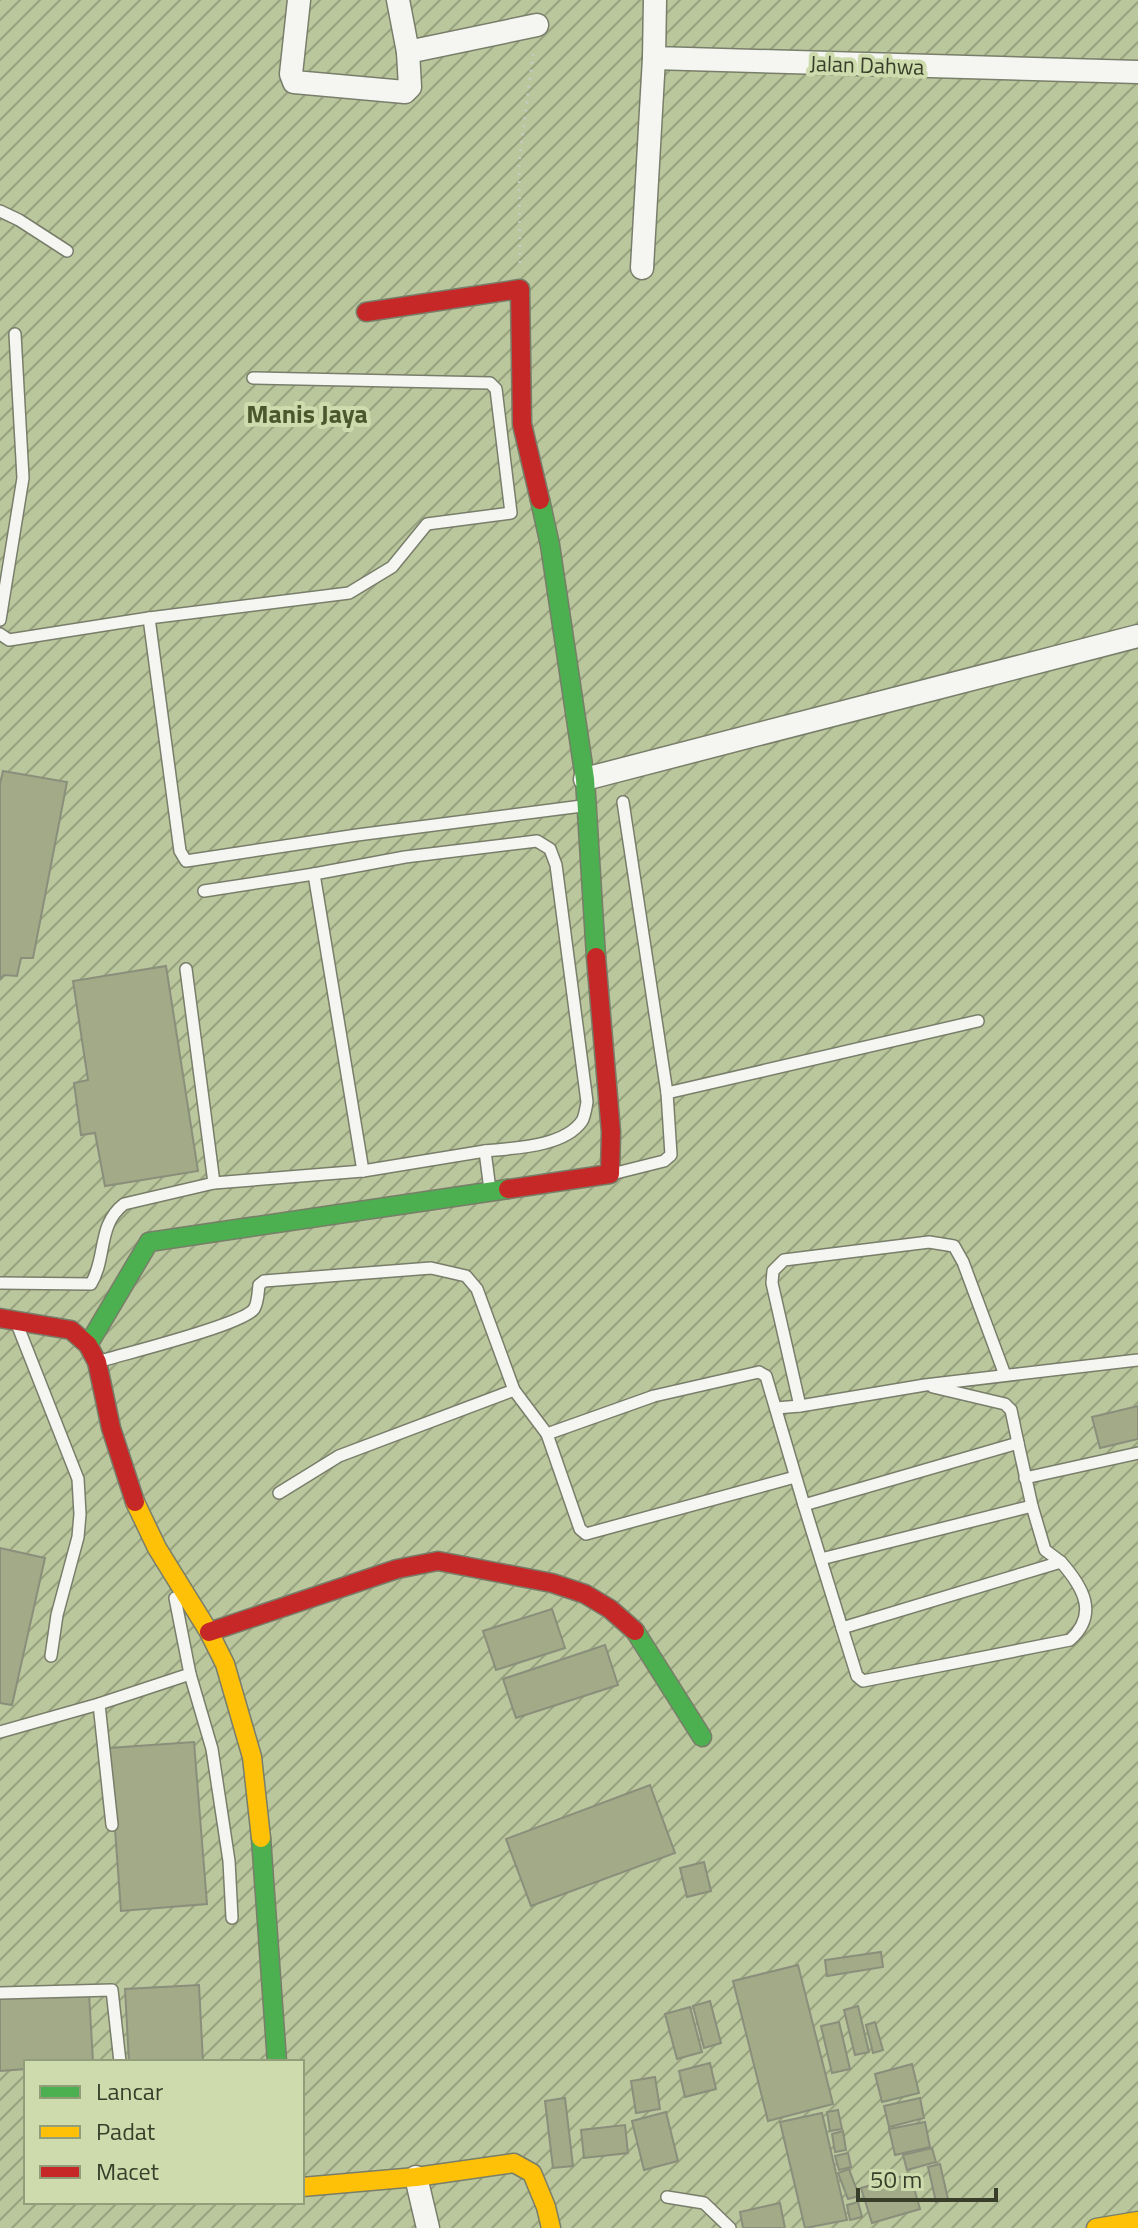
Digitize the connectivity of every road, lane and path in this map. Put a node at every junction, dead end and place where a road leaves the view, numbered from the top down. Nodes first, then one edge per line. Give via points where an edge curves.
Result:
1 (299, 0) edge
2 (398, 0) edge
3 (655, 0) edge
4 (537, 25) joint
5 (408, 52) junction
6 (654, 58) junction
7 (1138, 72) edge
8 (0, 211) edge
9 (67, 251) dead end
10 (642, 268) dead end
11 (520, 289) junction
12 (366, 312) dead end
13 (15, 334) dead end
14 (253, 378) dead end
15 (522, 424) junction
16 (500, 430) junction
17 (525, 512) junction
18 (149, 618) junction
19 (0, 620) edge
20 (0, 634) edge
21 (1138, 636) edge
22 (585, 779) junction
23 (623, 802) dead end
24 (587, 805) junction
25 (314, 874) junction
26 (204, 891) dead end
27 (186, 969) dead end
28 (978, 1021) dead end
29 (667, 1093) junction
30 (485, 1151) junction
31 (363, 1171) junction
32 (610, 1174) junction
33 (214, 1183) junction
34 (491, 1191) junction
35 (0, 1283) edge
36 (8, 1319) edge
37 (92, 1354) junction
38 (1138, 1360) edge
39 (1005, 1375) junction
40 (925, 1385) junction
41 (514, 1390) junction
42 (800, 1406) junction
43 (776, 1408) junction
44 (547, 1434) junction
45 (1018, 1443) junction
46 (1138, 1453) edge
47 (795, 1477) junction
48 (1025, 1478) junction
49 (279, 1493) dead end
50 (804, 1505) junction
51 (1032, 1506) junction
52 (821, 1559) junction
53 (1061, 1562) junction
54 (168, 1567) junction
55 (842, 1628) junction
56 (209, 1632) junction
57 (51, 1656) dead end
58 (190, 1674) junction
59 (99, 1704) junction
60 (0, 1732) edge
61 (702, 1737) dead end
62 (112, 1825) dead end
63 (232, 1918) dead end
64 (0, 1993) edge
65 (120, 2060) edge
66 (277, 2060) edge
67 (416, 2177) junction
68 (304, 2187) edge
69 (667, 2197) dead end
70 (1138, 2221) edge
71 (1108, 2227) edge
72 (428, 2228) edge
73 (551, 2228) edge
74 (730, 2228) edge

1 - 5 street via 294,82 405,92 410,87
2 - 5 street
3 - 6 street
4 - 5 street
4 - 11 path via 519,162
6 - 7 street, Jalan Dahwa
6 - 10 street
8 - 9 lane
11 - 12 street
11 - 15 street
13 - 19 lane via 23,478
14 - 16 lane via 486,382 496,389
15 - 16 lane
15 - 17 street
16 - 17 lane
17 - 18 lane via 427,524 392,567 349,593
17 - 22 street via 550,545
18 - 20 lane via 9,640
18 - 24 lane via 180,851 186,861
21 - 22 street
22 - 24 street
23 - 29 lane
24 - 32 street
25 - 26 lane
25 - 30 lane via 537,841 550,849 587,1102 583,1120 564,1135 536,1146
25 - 31 lane
27 - 33 lane
28 - 29 lane
29 - 32 lane via 671,1155
30 - 31 lane
30 - 34 lane
31 - 33 lane
32 - 34 street
33 - 35 lane via 124,1204 112,1213 91,1284
34 - 37 street via 149,1242
36 - 37 street via 71,1330
36 - 57 lane via 78,1479 78,1537
37 - 41 lane via 210,1329 251,1313 264,1281 431,1268 466,1276 477,1289
37 - 54 street via 129,1490
38 - 39 lane
39 - 40 lane
39 - 42 lane via 954,1246 929,1242 784,1260 773,1271 772,1283
40 - 42 lane
40 - 45 lane via 1005,1404
41 - 44 lane
41 - 49 lane via 339,1456
42 - 43 lane
43 - 44 lane via 766,1376 759,1372 654,1396
43 - 47 lane
44 - 47 lane via 586,1534
45 - 48 lane
45 - 50 lane
46 - 48 lane
47 - 50 lane
48 - 51 lane
50 - 52 lane
51 - 52 lane
51 - 53 lane via 1045,1550
52 - 55 lane
53 - 55 lane
53 - 55 lane via 1076,1579 1088,1611 1081,1631 1070,1640 863,1681
54 - 56 street
54 - 58 lane
56 - 61 street via 438,1561 552,1583 585,1594 635,1630
56 - 66 street via 231,1682 252,1757
58 - 59 lane
58 - 63 lane via 212,1749
59 - 60 lane
59 - 62 lane
64 - 65 lane via 112,1990
67 - 68 street
67 - 72 street
67 - 73 street via 521,2164 532,2173
69 - 74 lane via 704,2203
70 - 71 street

